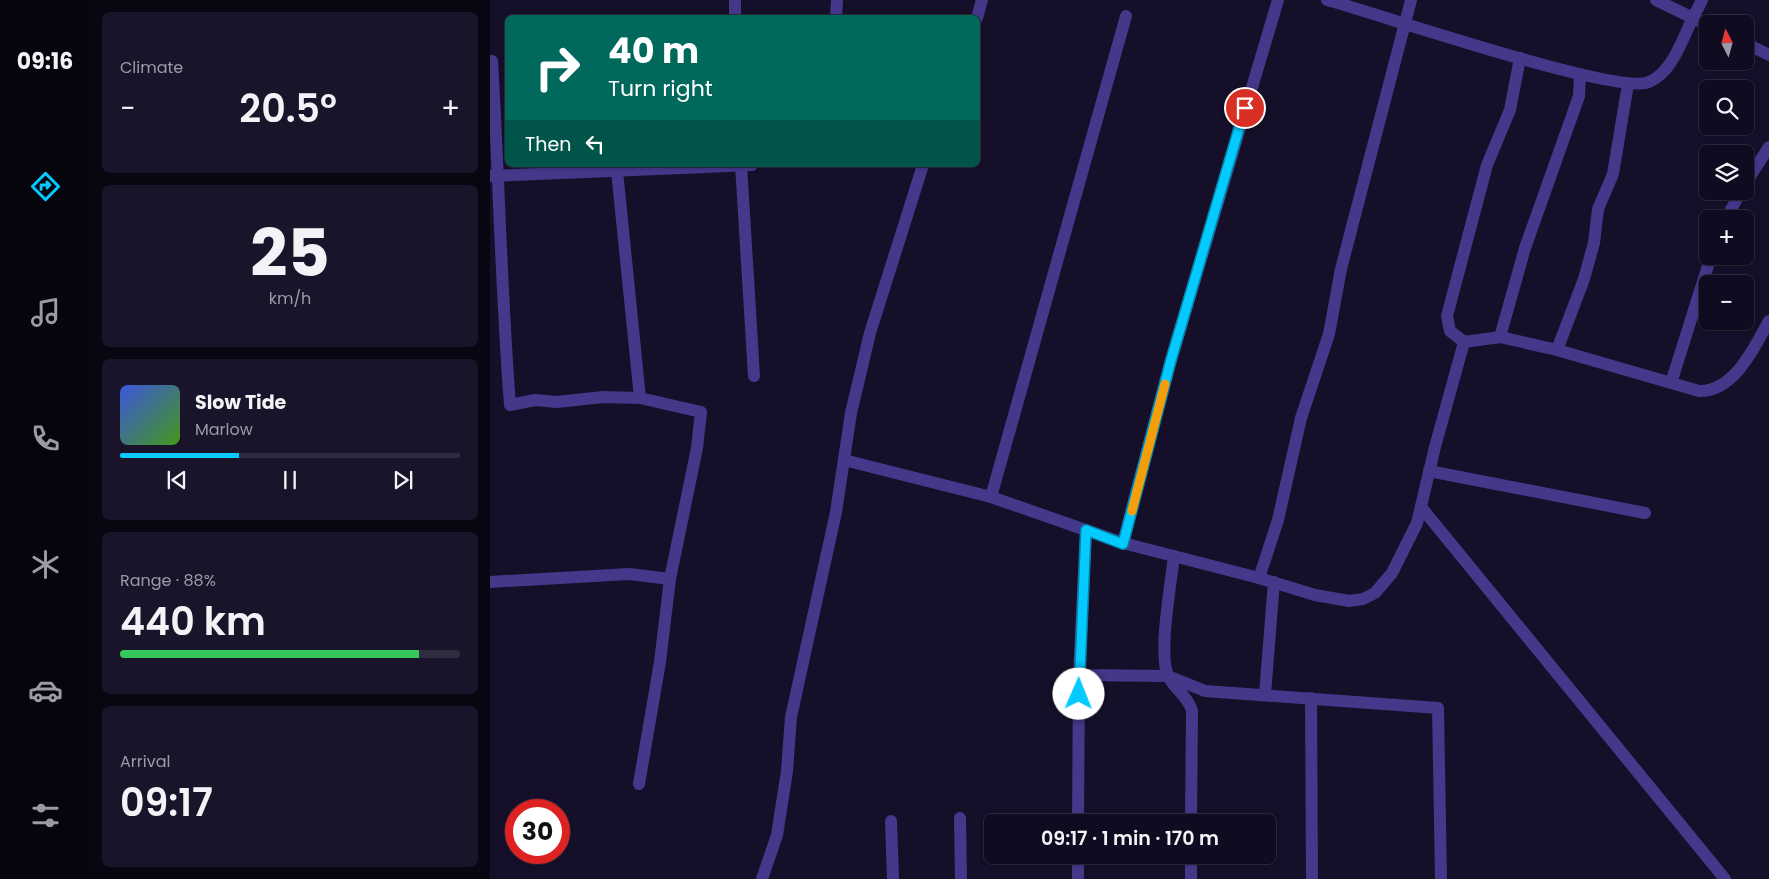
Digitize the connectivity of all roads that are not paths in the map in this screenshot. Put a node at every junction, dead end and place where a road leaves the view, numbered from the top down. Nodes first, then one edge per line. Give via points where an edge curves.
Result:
1 (735, 0) edge
2 (837, 0) edge
3 (982, 0) edge
4 (1278, 0) edge
5 (1327, 0) edge
6 (1411, 0) edge
7 (1656, 0) edge
8 (1702, 0) edge
9 (735, 15) edge
10 (836, 15) edge
11 (978, 15) edge
12 (1126, 16) dead end
13 (1693, 18) junction
14 (1699, 21) edge
15 (1404, 22) junction
16 (1754, 48) edge
17 (1769, 55) edge
18 (1520, 58) junction
19 (492, 61) dead end
20 (1580, 74) junction
21 (1628, 84) junction
22 (1769, 147) edge
23 (702, 167) edge
24 (745, 167) edge
25 (921, 167) edge
26 (1754, 170) edge
27 (617, 171) junction
28 (494, 176) edge
29 (1708, 265) edge
30 (1769, 321) edge
31 (1500, 337) junction
32 (1464, 342) junction
33 (1557, 350) junction
34 (754, 376) dead end
35 (1671, 383) junction
36 (640, 398) junction
37 (844, 460) junction
38 (1429, 471) junction
39 (991, 497) junction
40 (1421, 506) junction
41 (1645, 513) dead end
42 (1086, 530) junction
43 (1123, 544) junction
44 (1174, 556) junction
45 (1259, 578) junction
46 (670, 579) junction
47 (490, 582) edge
48 (1274, 582) junction
49 (1079, 675) junction
50 (1168, 676) junction
51 (1265, 694) junction
52 (1311, 698) junction
53 (639, 784) dead end
54 (1078, 814) edge
55 (1191, 814) edge
56 (960, 818) dead end
57 (891, 821) dead end
58 (1078, 864) edge
59 (1191, 864) edge
60 (762, 879) edge
61 (892, 879) edge
62 (961, 879) edge
63 (1078, 879) edge
64 (1191, 879) edge
65 (1312, 879) edge
66 (1441, 879) edge
67 (1725, 879) edge

1 - 9 street
2 - 10 street
3 - 11 street
4 - 43 street via 1171,360
5 - 15 street
6 - 15 street
7 - 13 street
8 - 13 street
12 - 39 street
13 - 14 street
13 - 21 street via 1667,69 1647,83
15 - 18 street
15 - 45 street via 1341,269 1329,334 1301,418 1278,520
16 - 17 street
18 - 20 street
18 - 32 street via 1510,110 1487,165 1447,316 1450,331
19 - 28 street
20 - 21 street
20 - 31 street via 1579,96 1525,248
21 - 33 street via 1613,174 1598,209 1594,243 1584,279
22 - 26 street
23 - 27 street
24 - 34 street
25 - 37 street via 870,333 851,413
27 - 28 street
27 - 36 street
28 - 36 street via 510,405 535,400
29 - 35 street
30 - 35 street via 1736,372 1717,389 1699,391
31 - 32 street
31 - 33 street
32 - 38 street
33 - 35 street
36 - 46 street via 701,412 697,448
37 - 39 street
37 - 60 street via 836,512 791,717 777,835
38 - 40 street
38 - 41 street
39 - 42 street
40 - 48 street via 1417,523 1392,573 1375,593 1363,600 1314,595
40 - 67 street
42 - 43 street
42 - 49 street
43 - 44 street
44 - 45 street
44 - 50 street via 1164,653
45 - 48 street
46 - 47 street via 628,574
46 - 53 street via 660,662
48 - 51 street
49 - 50 street
49 - 54 street
50 - 51 street via 1205,691
50 - 55 street via 1189,702 1192,711
51 - 52 street
52 - 65 street
52 - 66 street via 1438,708
56 - 62 street
57 - 61 street
58 - 63 street
59 - 64 street

